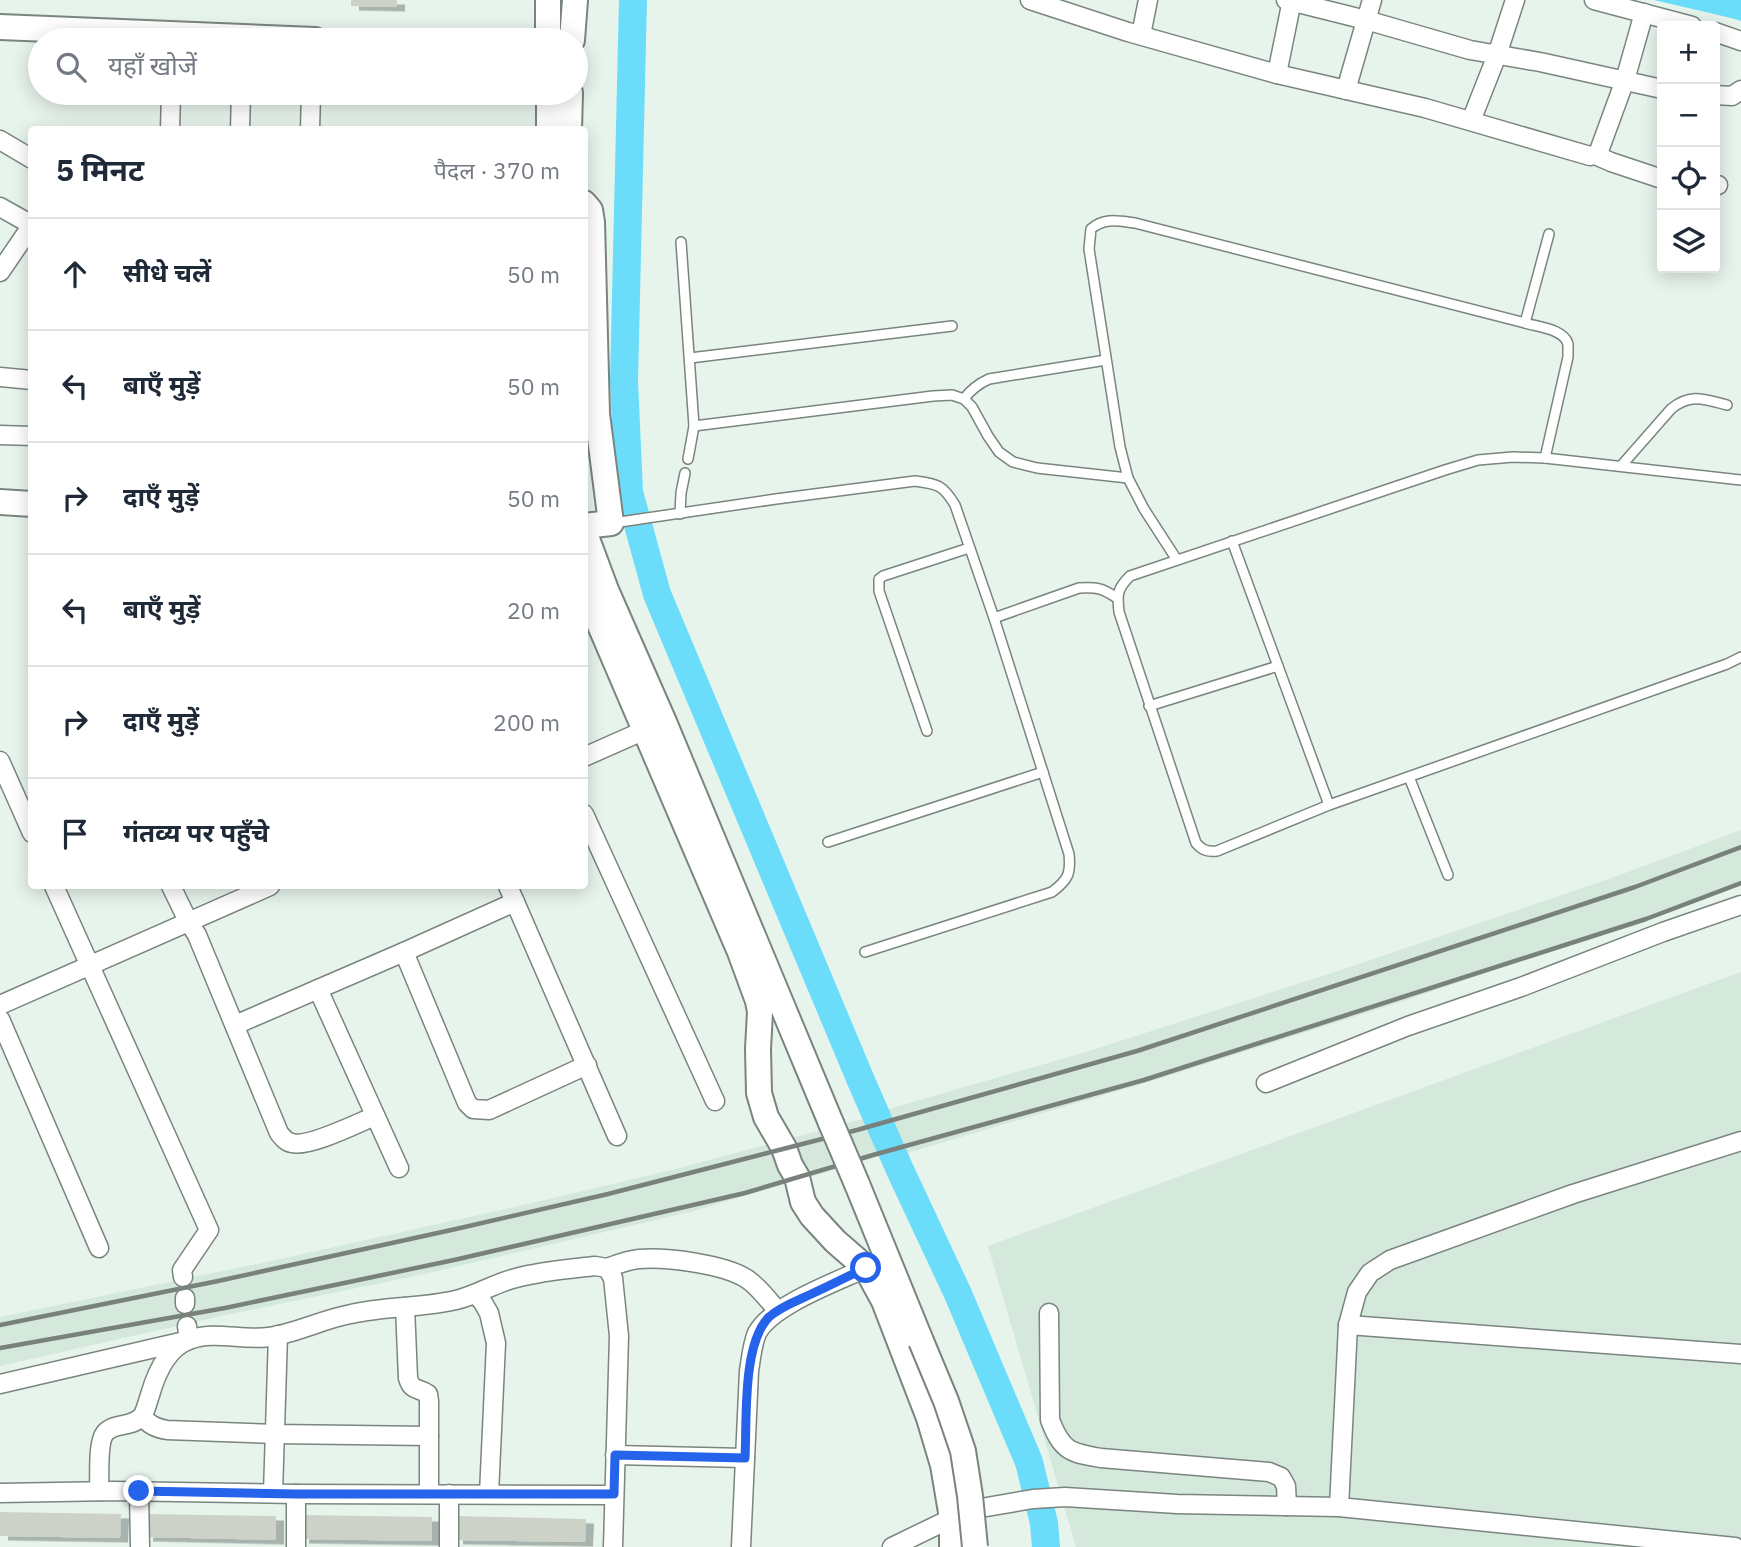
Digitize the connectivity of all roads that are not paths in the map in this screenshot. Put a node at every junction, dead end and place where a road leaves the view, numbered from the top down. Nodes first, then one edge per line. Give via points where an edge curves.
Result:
1 (548, 0) edge
2 (575, 0) edge
3 (1030, 0) edge
4 (1148, 0) edge
5 (1290, 0) edge
6 (1372, 0) edge
7 (1515, 0) edge
8 (1594, 0) edge
9 (1644, 13) junction
10 (1366, 20) junction
11 (1674, 21) edge
12 (0, 27) edge
13 (548, 28) edge
14 (573, 28) edge
15 (28, 29) edge
16 (1720, 34) edge
17 (1141, 35) junction
18 (1741, 41) edge
19 (1497, 55) junction
20 (1277, 74) junction
21 (1625, 80) junction
22 (1657, 88) edge
23 (1346, 90) junction
24 (171, 105) edge
25 (241, 105) edge
26 (311, 105) edge
27 (549, 105) edge
28 (570, 105) edge
29 (1471, 121) junction
30 (170, 126) edge
31 (240, 126) edge
32 (310, 126) edge
33 (549, 126) edge
34 (569, 126) edge
35 (0, 140) edge
36 (1595, 155) junction
37 (28, 157) edge
38 (1657, 177) edge
39 (0, 207) edge
40 (588, 208) edge
41 (28, 223) edge
42 (28, 231) edge
43 (1549, 234) dead end
44 (681, 242) dead end
45 (0, 271) edge
46 (1525, 323) junction
47 (952, 326) dead end
48 (690, 358) junction
49 (1106, 360) junction
50 (0, 377) edge
51 (28, 380) edge
52 (964, 399) junction
53 (1727, 405) dead end
54 (694, 426) junction
55 (0, 435) edge
56 (28, 436) edge
57 (1545, 458) junction
58 (688, 459) dead end
59 (1621, 466) junction
60 (685, 473) dead end
61 (1128, 478) junction
62 (1741, 480) edge
63 (0, 502) edge
64 (28, 504) edge
65 (680, 514) junction
66 (618, 522) junction
67 (588, 527) edge
68 (588, 539) edge
69 (1233, 541) junction
70 (969, 548) junction
71 (1177, 560) junction
72 (588, 597) edge
73 (1117, 598) junction
74 (994, 618) junction
75 (1741, 657) edge
76 (1278, 666) junction
77 (1149, 706) junction
78 (645, 730) junction
79 (927, 731) dead end
80 (588, 755) edge
81 (0, 761) edge
82 (1043, 772) junction
83 (1409, 777) junction
84 (1329, 806) junction
85 (588, 823) edge
86 (28, 824) edge
87 (828, 842) dead end
88 (1448, 875) dead end
89 (55, 889) edge
90 (173, 889) edge
91 (263, 889) edge
92 (512, 894) edge
93 (1741, 905) edge
94 (188, 921) junction
95 (404, 952) junction
96 (865, 952) dead end
97 (89, 965) junction
98 (318, 989) junction
99 (0, 1005) edge
100 (0, 1019) edge
101 (235, 1025) junction
102 (587, 1065) junction
103 (1266, 1083) dead end
104 (715, 1101) dead end
105 (375, 1116) junction
106 (617, 1136) dead end
107 (1741, 1141) edge
108 (399, 1168) dead end
109 (99, 1248) dead end
110 (607, 1268) junction
111 (866, 1268) junction
112 (183, 1277) dead end
113 (475, 1294) junction
114 (405, 1307) junction
115 (778, 1311) junction
116 (1049, 1313) dead end
117 (1348, 1325) junction
118 (188, 1333) junction
119 (278, 1335) junction
120 (1741, 1354) edge
121 (0, 1384) edge
122 (142, 1416) junction
123 (276, 1434) junction
124 (429, 1436) junction
125 (615, 1455) junction
126 (745, 1458) junction
127 (99, 1491) junction
128 (139, 1491) junction
129 (0, 1493) edge
130 (273, 1493) junction
131 (296, 1494) junction
132 (429, 1494) junction
133 (449, 1494) junction
134 (489, 1494) junction
135 (614, 1494) junction
136 (1287, 1506) junction
137 (1339, 1507) junction
138 (952, 1518) junction
139 (140, 1547) edge
140 (296, 1547) edge
141 (449, 1547) edge
142 (613, 1547) edge
143 (741, 1547) edge
144 (892, 1547) edge
145 (952, 1547) edge
146 (975, 1547) edge
147 (1735, 1547) edge

1 - 13 street
2 - 14 street
3 - 17 street
4 - 17 street
5 - 10 street
5 - 20 street
6 - 10 street
7 - 19 street
8 - 9 street
9 - 11 street
9 - 21 street
10 - 19 street
10 - 23 street
12 - 15 street
16 - 18 street
17 - 20 street
19 - 21 street
19 - 29 street
20 - 23 street
21 - 22 street
21 - 36 street
23 - 29 street
24 - 30 street
25 - 31 street
26 - 32 street
27 - 33 street
28 - 34 street
29 - 36 street
35 - 37 street
36 - 38 street
39 - 41 street
40 - 66 street via 597,414
42 - 45 street
43 - 46 lane
44 - 48 lane
46 - 49 lane via 1112,220 1098,222 1089,237
46 - 57 lane via 1557,332 1568,345
47 - 48 lane
48 - 54 lane
49 - 52 lane via 989,379
49 - 61 lane
50 - 51 street
52 - 54 lane via 933,396
52 - 61 lane via 999,452 1013,462
53 - 59 lane via 1695,399 1679,403
54 - 58 lane
55 - 56 street
57 - 59 lane
57 - 69 lane via 1478,460
59 - 62 lane
60 - 65 lane
61 - 71 lane
63 - 64 street
65 - 66 lane
65 - 70 lane via 915,481 947,492
66 - 67 street
68 - 146 street, bridge via 946,1401 962,1451
69 - 71 lane
69 - 76 lane
70 - 74 lane
70 - 79 lane via 879,579
71 - 73 lane via 1130,576 1120,586
72 - 78 street
73 - 74 lane via 1104,589 1079,588
73 - 77 lane
74 - 82 lane
75 - 83 lane
76 - 77 lane
76 - 84 lane
77 - 84 lane via 1201,849 1217,851
78 - 80 street
78 - 111 street via 758,1001 759,1093 766,1117 784,1148 811,1216
81 - 86 street
82 - 87 lane
82 - 96 lane via 1069,854 1065,883 1038,897
83 - 84 lane
83 - 88 lane
85 - 104 street
89 - 97 street
90 - 94 street
91 - 94 street
92 - 95 street
92 - 102 street
93 - 103 street via 1408,1026
94 - 97 street
94 - 101 street
95 - 98 street
95 - 102 street via 473,1109 489,1110
97 - 99 street
97 - 112 street via 209,1230 182,1270
98 - 101 street
98 - 105 street
100 - 109 street
101 - 105 street via 286,1141 307,1143
102 - 106 street
105 - 108 street
107 - 117 street via 1573,1194 1390,1260 1370,1273 1357,1292
110 - 113 street via 562,1269 518,1277
110 - 115 street via 639,1259 661,1259 736,1272
110 - 125 street via 613,1278 619,1336
111 - 115 street
111 - 138 street via 884,1301 929,1418
113 - 114 street
113 - 134 street via 489,1313 496,1343
114 - 119 street via 348,1314
114 - 124 street via 408,1378 414,1389 428,1394
115 - 126 street via 769,1317 753,1347
116 - 136 street via 1050,1420 1064,1447 1101,1458 1269,1472 1281,1477 1286,1486
117 - 120 street
117 - 137 street
118 - 119 street via 206,1337
118 - 121 street
118 - 122 street via 157,1373
119 - 123 street
122 - 123 street via 155,1428 167,1430
122 - 127 street via 106,1433
123 - 124 street
123 - 130 street
124 - 132 street
125 - 126 street
125 - 135 street
126 - 143 street
127 - 128 street
127 - 129 street
128 - 130 street
128 - 139 street
130 - 131 street
131 - 132 street
131 - 140 street
132 - 133 street
133 - 134 street
133 - 141 street
134 - 135 street
135 - 142 street
136 - 137 street
136 - 138 street via 1065,1497 975,1509
137 - 147 street
138 - 144 street
138 - 145 street

